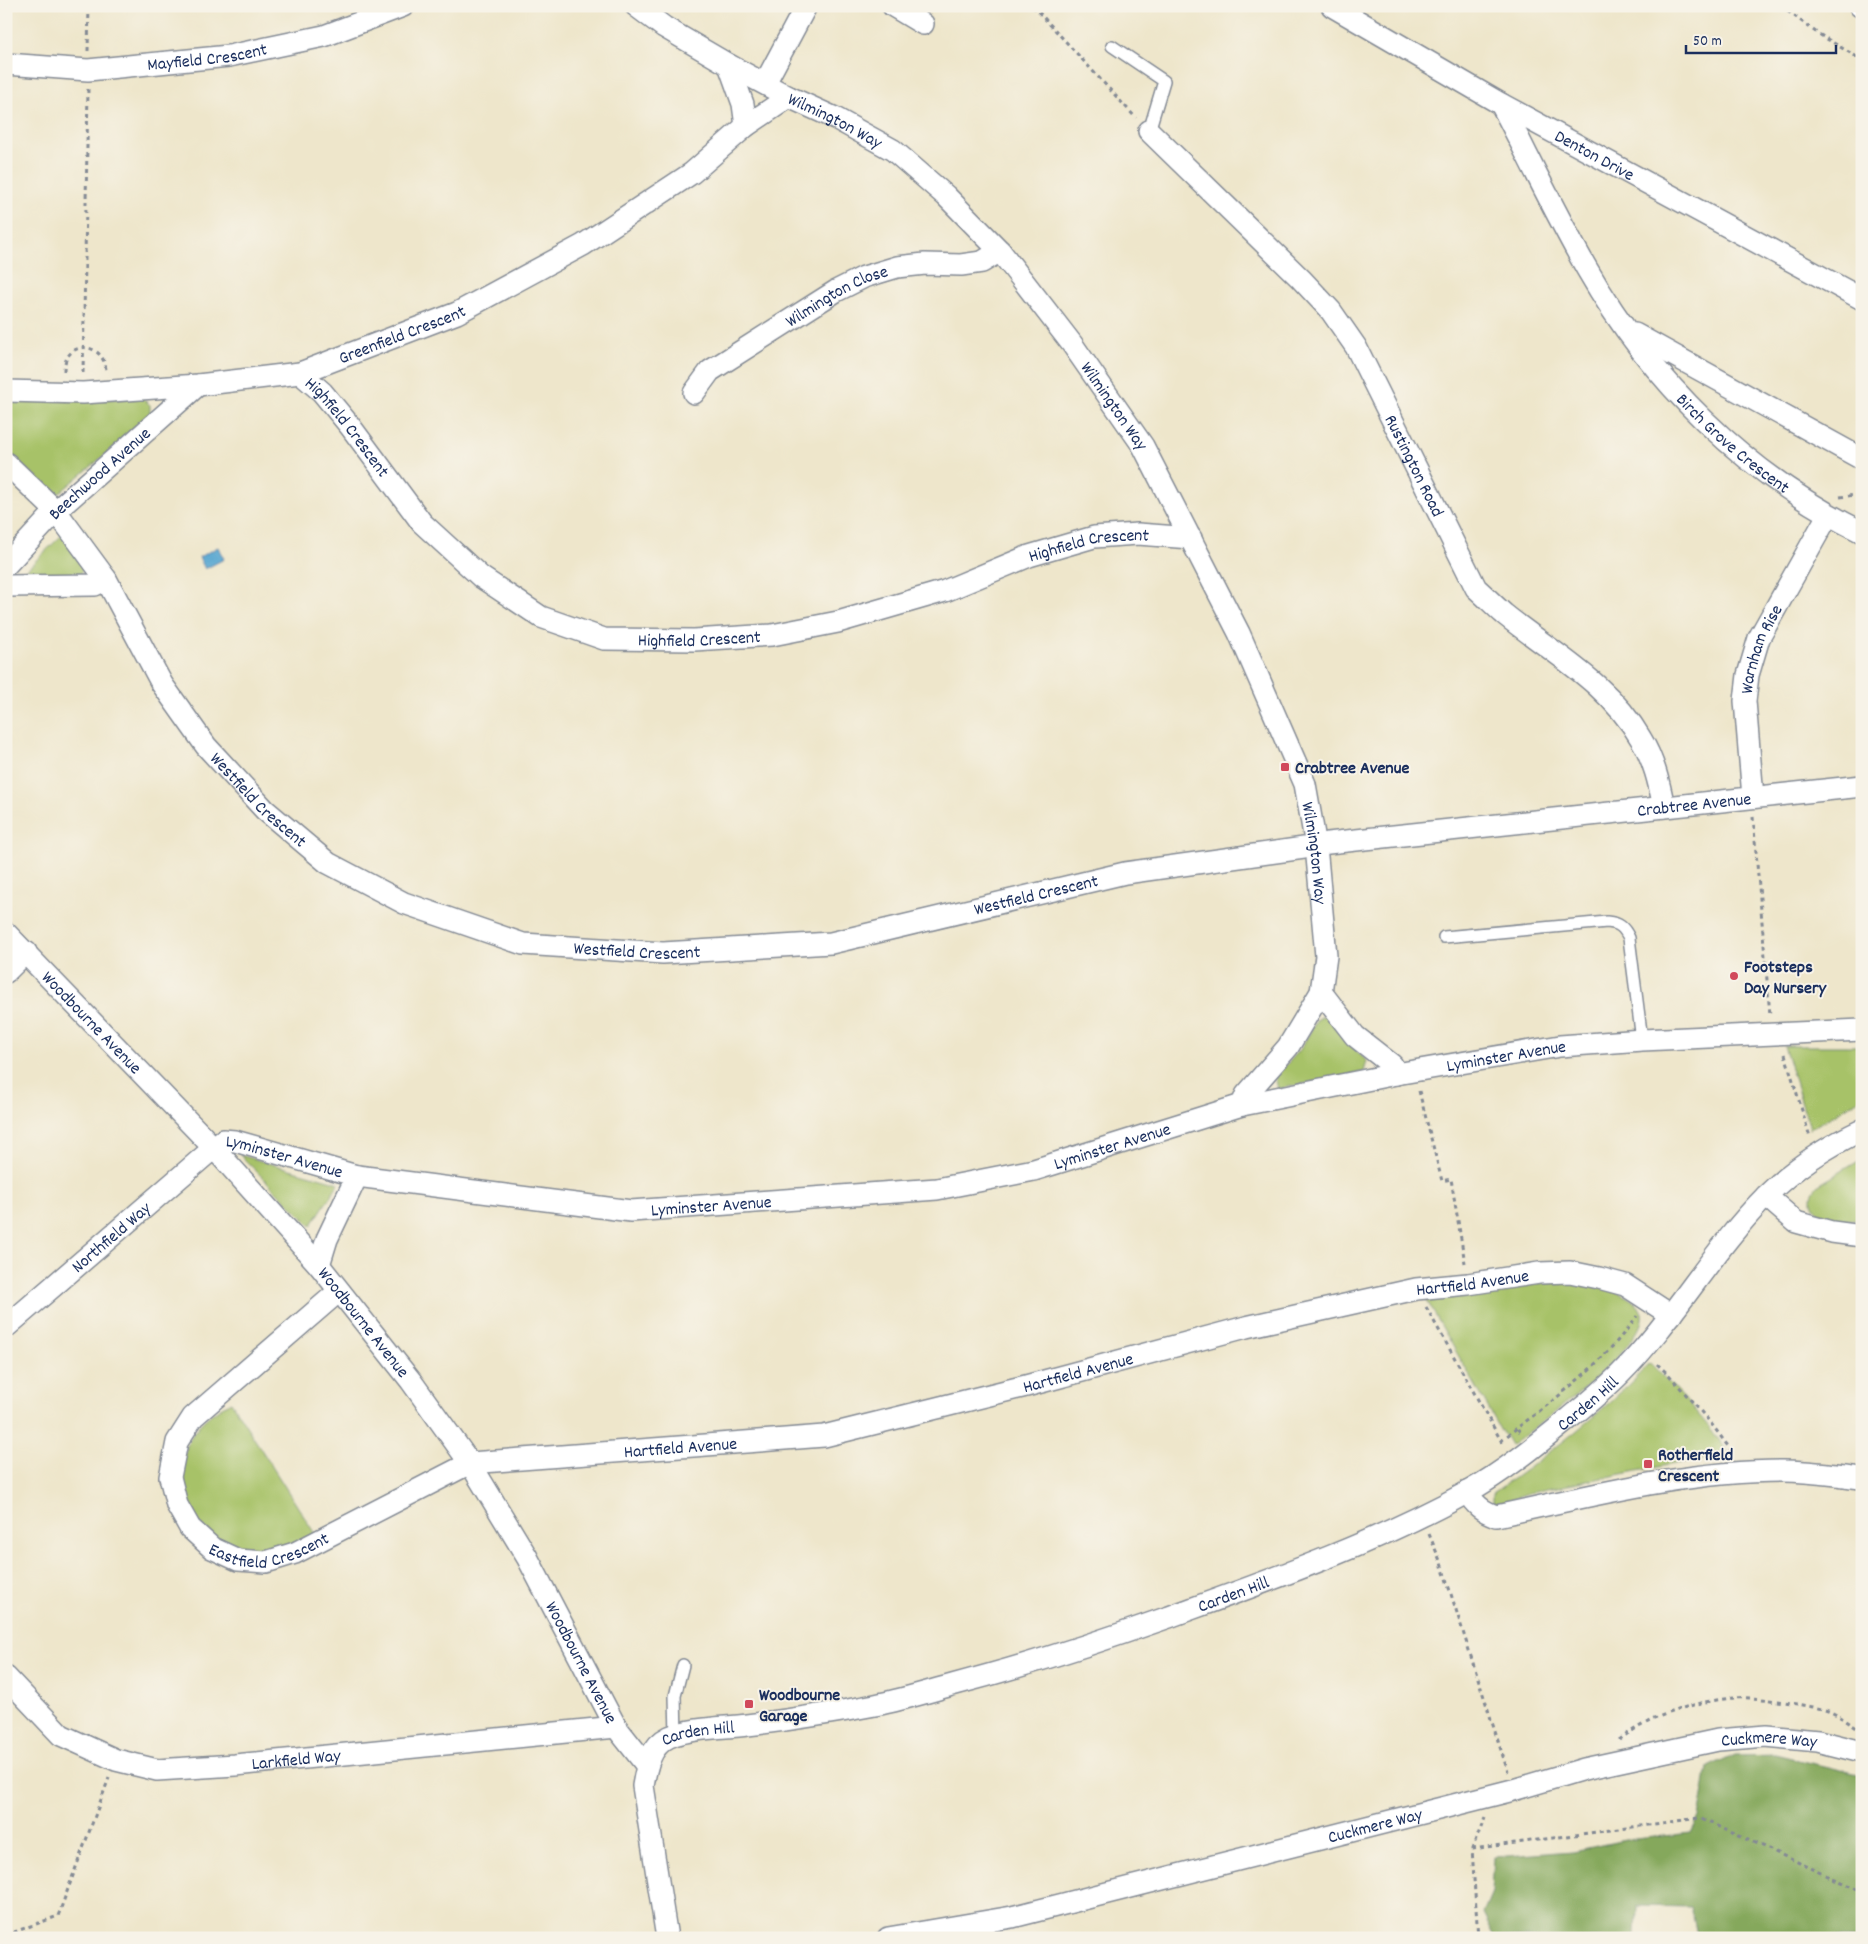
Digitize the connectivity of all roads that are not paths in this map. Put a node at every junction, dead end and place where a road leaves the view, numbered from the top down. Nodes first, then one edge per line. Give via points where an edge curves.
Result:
1 (403, 6) edge
2 (636, 6) edge
3 (806, 6) edge
4 (893, 6) edge
5 (1332, 6) edge
6 (922, 24) dead end
7 (1112, 46) dead end
8 (6, 64) edge
9 (730, 65) junction
10 (765, 83) junction
11 (789, 97) junction
12 (1501, 104) junction
13 (746, 126) junction
14 (1149, 131) joint
15 (1000, 251) junction
16 (1862, 300) edge
17 (1626, 330) junction
18 (300, 373) junction
19 (198, 385) junction
20 (6, 391) edge
21 (694, 393) dead end
22 (1862, 459) edge
23 (6, 463) edge
24 (56, 511) junction
25 (1828, 516) junction
26 (1862, 532) edge
27 (1191, 538) junction
28 (6, 565) edge
29 (106, 579) junction
30 (6, 586) edge
31 (1862, 786) edge
32 (1753, 796) junction
33 (1664, 807) junction
34 (1316, 846) junction
35 (6, 933) edge
36 (1444, 937) dead end
37 (26, 952) junction
38 (6, 972) edge
39 (1321, 992) junction
40 (1862, 1030) edge
41 (1642, 1040) junction
42 (1405, 1073) junction
43 (1242, 1105) junction
44 (1862, 1130) edge
45 (213, 1147) junction
46 (357, 1176) junction
47 (1766, 1196) junction
48 (1862, 1236) edge
49 (319, 1265) junction
50 (339, 1291) junction
51 (1671, 1315) junction
52 (6, 1327) edge
53 (470, 1464) junction
54 (1862, 1478) edge
55 (1467, 1492) junction
56 (683, 1665) dead end
57 (6, 1677) edge
58 (616, 1727) junction
59 (676, 1734) junction
60 (1862, 1752) edge
61 (647, 1766) junction
62 (667, 1938) edge
63 (888, 1938) edge

1 - 8 street, Mayfield Crescent via 324,36 230,56 88,70
2 - 9 street, Wilmington Way via 664,27
3 - 10 street
4 - 6 street
5 - 12 street, Denton Drive
7 - 14 lane via 1164,81
9 - 10 street, Wilmington Way
9 - 13 street via 743,104
10 - 11 street, Wilmington Way
11 - 13 street, Greenfield Crescent
11 - 15 street, Wilmington Way via 894,150 946,196
12 - 16 street, Denton Drive
12 - 17 street, Birch Grove Crescent via 1587,269
13 - 18 street, Greenfield Crescent via 692,173 583,245 457,313
14 - 33 street, Rustington Road via 1331,311 1356,347 1476,588 1595,683 1622,710 1642,739 1658,775
15 - 21 street, Wilmington Close via 982,262 897,267 864,277 836,291 710,371
15 - 27 street, Wilmington Way via 1072,344 1144,446
17 - 22 street, Birch Grove Crescent
17 - 25 street, Birch Grove Crescent via 1671,386 1722,439 1779,484
18 - 19 street, Greenfield Crescent
18 - 27 street, Highfield Crescent via 322,392 350,426 422,523 481,577 541,617 604,640 694,640 772,635 838,622 945,591 1029,556 1094,537 1138,534
19 - 20 street, Greenfield Crescent via 82,393
19 - 24 street, Beechwood Avenue
23 - 24 street, Westfield Crescent
24 - 28 street, Beechwood Avenue
24 - 29 street, Westfield Crescent
25 - 26 street, Birch Grove Crescent
25 - 32 street, Warnham Rise via 1759,638 1748,675 1745,701
27 - 34 street, Wilmington Way via 1239,633 1305,784
29 - 30 street via 95,585
29 - 34 street, Westfield Crescent via 162,684 206,746 265,810 328,863 404,902 523,944 663,953 831,943 1125,873
31 - 32 street, Crabtree Avenue
32 - 33 street, Crabtree Avenue
33 - 34 street, Crabtree Avenue
34 - 39 street, Wilmington Way via 1326,956
35 - 37 street, Woodbourne Avenue
36 - 41 lane via 1607,922 1619,924 1629,938
37 - 38 street
37 - 45 street, Woodbourne Avenue
39 - 42 street via 1355,1036
39 - 43 street, Wilmington Way via 1288,1047 1246,1095
40 - 41 street, Lyminster Avenue
41 - 42 street, Lyminster Avenue via 1560,1046
42 - 43 street, Lyminster Avenue
43 - 46 street, Lyminster Avenue via 1034,1170 937,1189 631,1211
44 - 47 street, Carden Hill via 1788,1176
45 - 46 street, Lyminster Avenue via 222,1140 235,1141
45 - 49 street, Woodbourne Avenue
45 - 52 street, Northfield Way
46 - 49 street, Lyminster Avenue via 326,1239
47 - 48 street via 1796,1222
47 - 51 street, Carden Hill via 1724,1244
49 - 50 street, Woodbourne Avenue
50 - 53 street, Woodbourne Avenue via 411,1381
50 - 53 street, Eastfield Crescent via 194,1416 176,1442 170,1477 178,1505 190,1528 212,1548 238,1560 266,1562 302,1550
51 - 53 street, Hartfield Avenue via 1625,1285 1570,1272 1539,1273 1416,1290 1246,1327 824,1436
51 - 55 street, Carden Hill via 1613,1381 1531,1450
53 - 58 street, Woodbourne Avenue via 527,1557
54 - 55 street via 1783,1471 1697,1476 1496,1516 1475,1505
55 - 59 street, Carden Hill via 1366,1540 1264,1582 1025,1665 881,1704 799,1719
56 - 59 lane via 675,1696
57 - 58 street, Larkfield Way via 62,1735 116,1760 157,1770
58 - 61 street, Woodbourne Avenue
59 - 61 street, Carden Hill via 658,1744
60 - 63 street, Cuckmere Way via 1818,1740 1766,1736 1718,1740 1584,1769 1513,1790 1012,1917
61 - 62 street, Carden Hill via 643,1786

